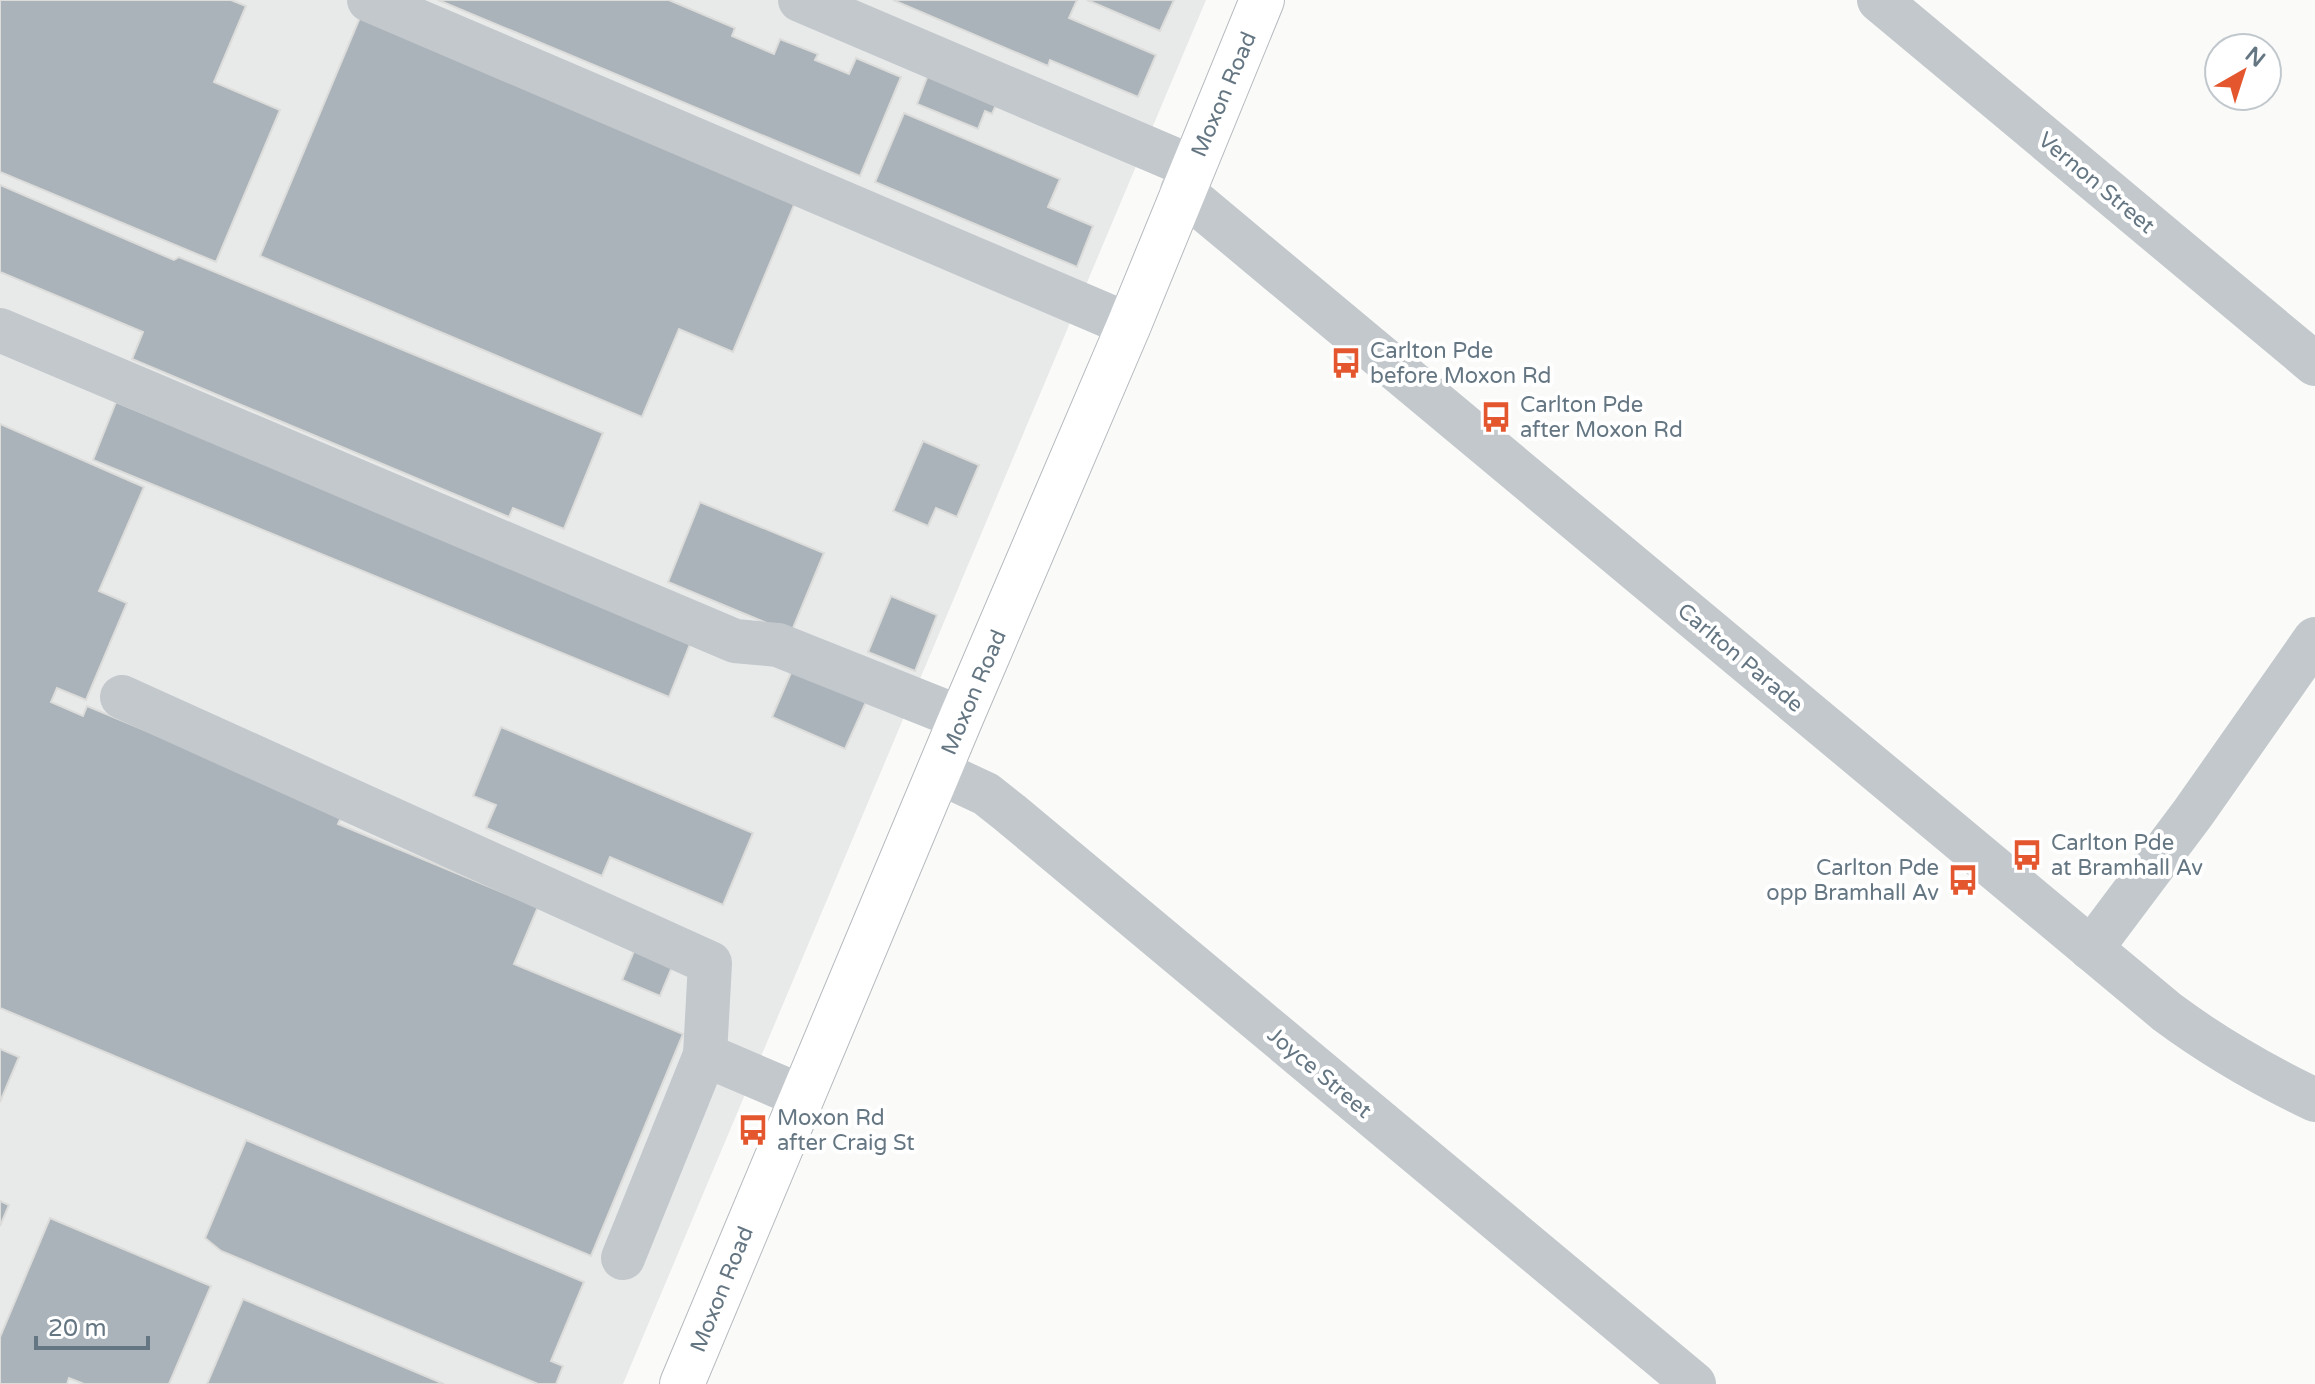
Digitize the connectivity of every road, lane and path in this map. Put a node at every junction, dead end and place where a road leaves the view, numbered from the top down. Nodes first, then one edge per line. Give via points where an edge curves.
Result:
1 (369, 0) edge
2 (800, 0) edge
3 (1262, 0) edge
4 (1879, 0) edge
5 (1187, 179) junction
6 (1129, 325) junction
7 (0, 330) edge
8 (2315, 364) edge
9 (2315, 639) edge
10 (122, 697) dead end
11 (961, 718) junction
12 (939, 772) junction
13 (2091, 949) junction
14 (705, 1055) junction
15 (801, 1096) junction
16 (2315, 1100) edge
17 (623, 1258) dead end
18 (690, 1381) edge
19 (1694, 1384) edge

1 - 6 street
2 - 5 street, Carlton Parade
3 - 5 main road, Moxon Road
4 - 8 street, Vernon Street
5 - 6 main road, Moxon Road
5 - 13 street, Carlton Parade
6 - 11 main road, Moxon Road
7 - 11 street via 735,641 778,645
9 - 13 street
10 - 14 street via 395,804 710,963
11 - 12 main road, Moxon Road
12 - 15 main road, Moxon Road
12 - 19 street, Joyce Street via 986,794 1010,813
13 - 16 street, Carlton Parade via 2206,1041
14 - 15 street
14 - 17 street
15 - 18 main road, Moxon Road

